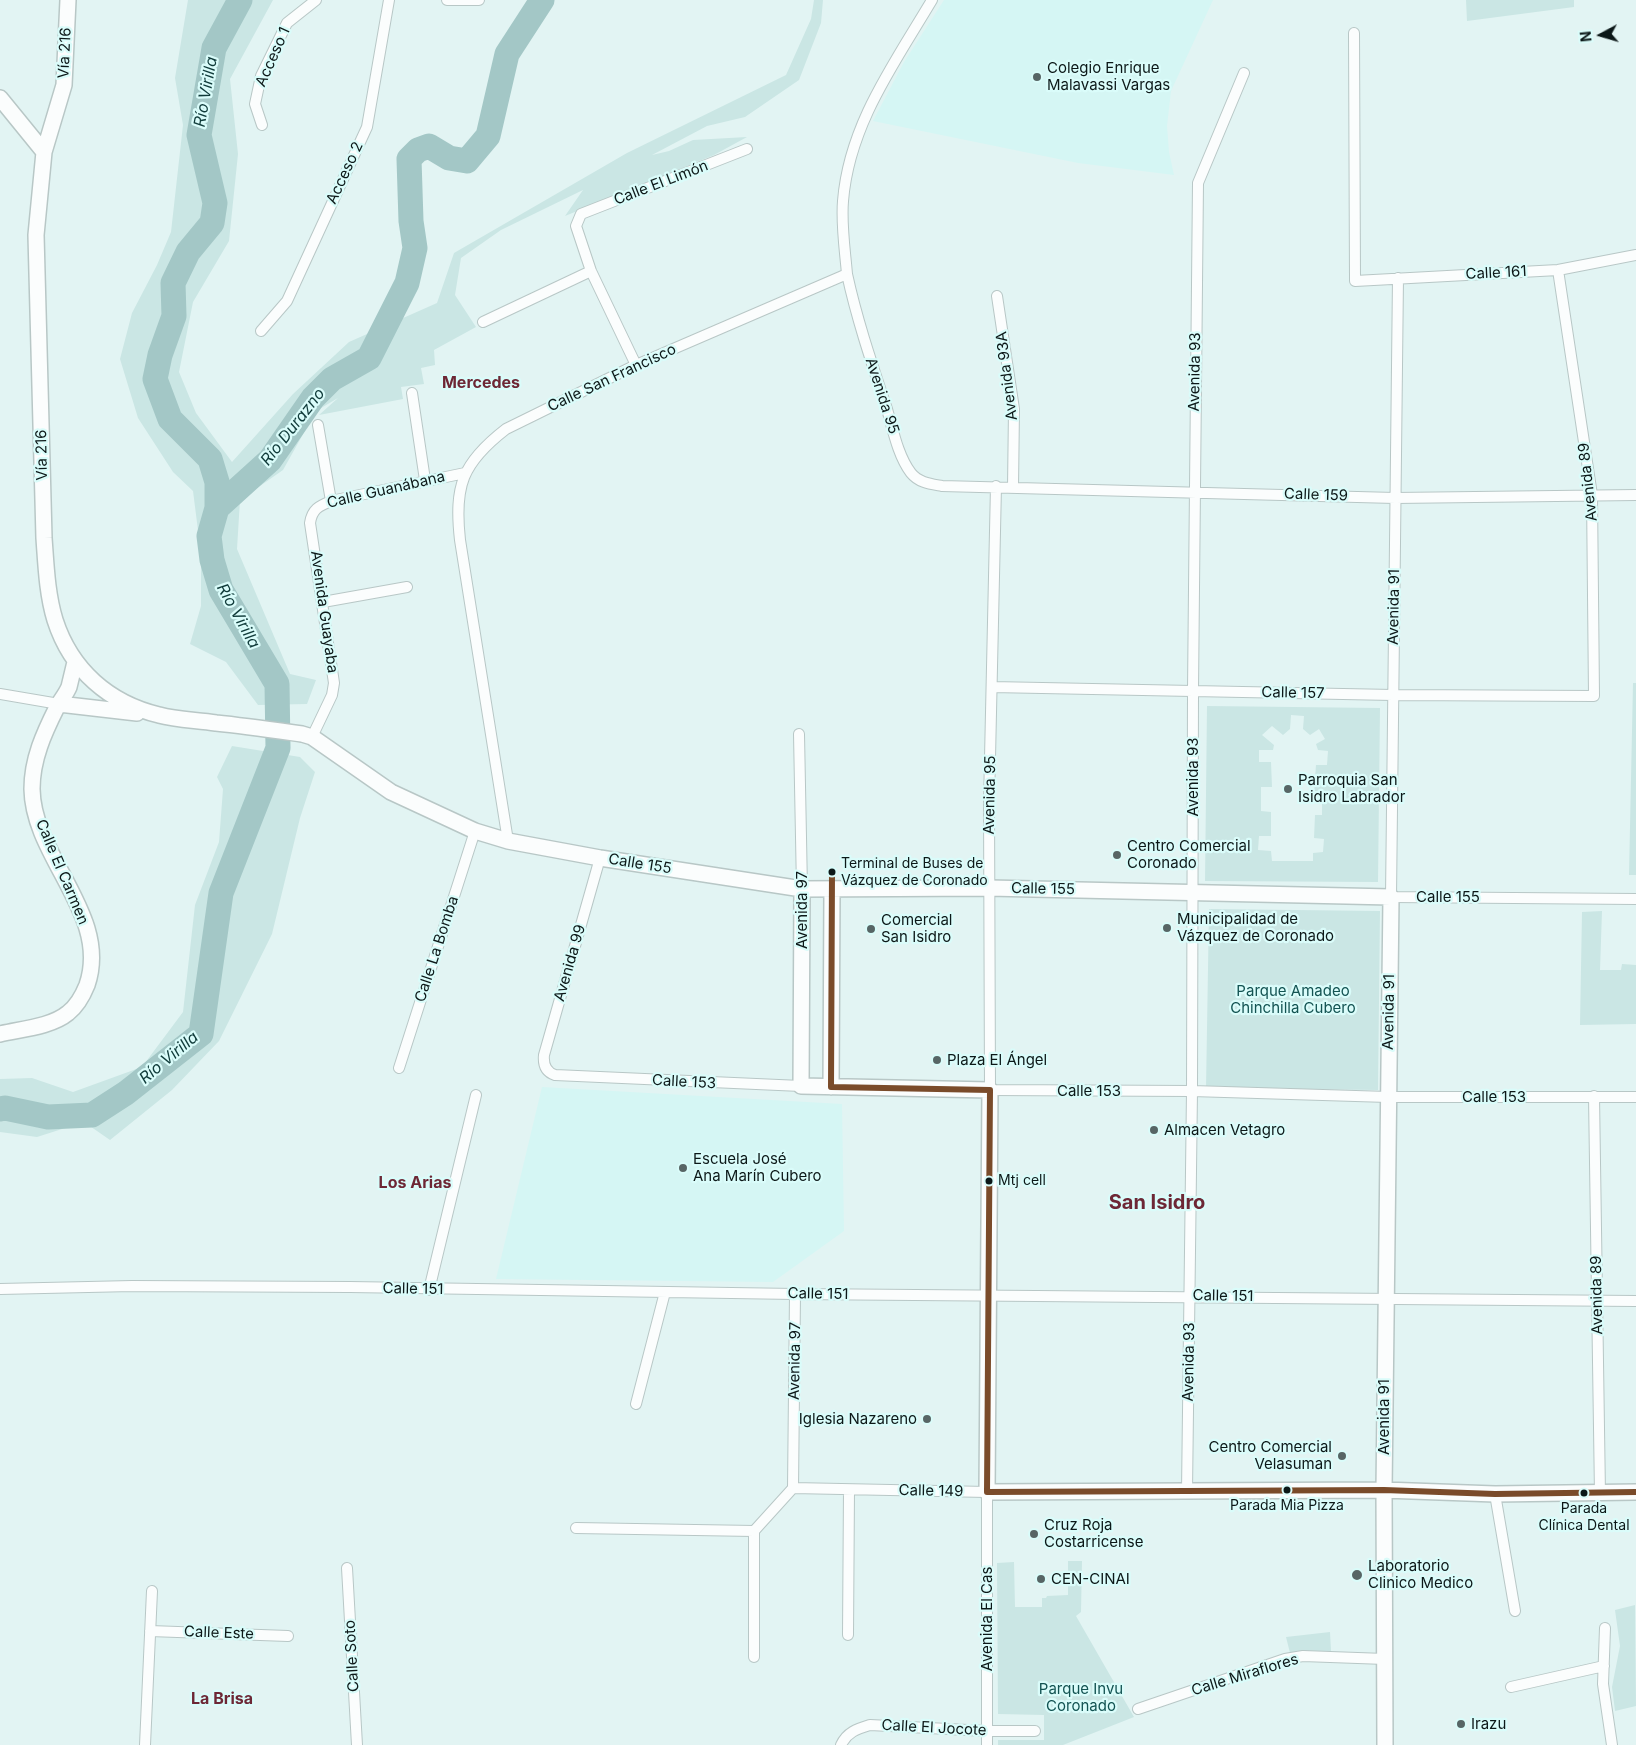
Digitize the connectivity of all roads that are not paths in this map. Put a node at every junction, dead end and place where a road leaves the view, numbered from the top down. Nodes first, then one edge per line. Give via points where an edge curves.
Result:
1 (68, 0) edge
2 (316, 0) edge
3 (390, 0) edge
4 (447, 0) edge
5 (479, 0) edge
6 (932, 0) edge
7 (1354, 33) dead end
8 (1244, 73) dead end
9 (0, 98) edge
10 (262, 124) dead end
11 (747, 149) dead end
12 (44, 152) junction
13 (1636, 255) edge
14 (1558, 270) junction
15 (591, 271) junction
16 (847, 274) junction
17 (1398, 278) junction
18 (997, 296) dead end
19 (483, 322) dead end
20 (261, 331) dead end
21 (636, 365) junction
22 (412, 393) dead end
23 (318, 424) dead end
24 (465, 474) junction
25 (425, 480) junction
26 (996, 486) junction
27 (1013, 486) junction
28 (1194, 491) junction
29 (1592, 495) junction
30 (1636, 495) edge
31 (1395, 498) junction
32 (331, 501) junction
33 (311, 513) joint
34 (407, 587) dead end
35 (322, 602) junction
36 (75, 662) junction
37 (992, 687) junction
38 (1193, 690) junction
39 (0, 694) edge
40 (1393, 695) junction
41 (1594, 696) joint
42 (59, 704) junction
43 (160, 716) junction
44 (799, 734) dead end
45 (307, 735) junction
46 (475, 831) junction
47 (508, 841) junction
48 (600, 858) junction
49 (989, 888) junction
50 (802, 889) junction
51 (832, 890) junction
52 (1194, 891) junction
53 (1391, 897) junction
54 (1636, 898) edge
55 (0, 1034) edge
56 (399, 1068) dead end
57 (546, 1068) joint
58 (801, 1086) junction
59 (831, 1087) junction
60 (990, 1090) junction
61 (1192, 1091) junction
62 (476, 1095) dead end
63 (1594, 1096) junction
64 (1388, 1097) junction
65 (1636, 1097) edge
66 (0, 1289) edge
67 (429, 1290) junction
68 (665, 1292) junction
69 (795, 1294) junction
70 (987, 1295) junction
71 (1190, 1296) junction
72 (1385, 1299) junction
73 (1597, 1300) junction
74 (1636, 1301) edge
75 (636, 1404) dead end
76 (793, 1488) junction
77 (849, 1490) junction
78 (1384, 1490) junction
79 (1187, 1491) junction
80 (987, 1492) junction
81 (1636, 1492) edge
82 (1495, 1494) junction
83 (1600, 1494) junction
84 (576, 1528) dead end
85 (754, 1531) junction
86 (347, 1568) dead end
87 (152, 1591) dead end
88 (1515, 1611) dead end
89 (1605, 1628) dead end
90 (150, 1631) junction
91 (848, 1635) dead end
92 (288, 1636) dead end
93 (754, 1657) dead end
94 (1385, 1659) junction
95 (1604, 1666) junction
96 (1511, 1687) dead end
97 (1138, 1709) dead end
98 (987, 1731) junction
99 (1035, 1731) dead end
100 (146, 1745) edge
101 (358, 1745) edge
102 (841, 1745) edge
103 (987, 1745) edge
104 (1385, 1745) edge
105 (1612, 1745) edge

1 - 12 main road, Vía 216 via 64,85
2 - 10 street, Acceso 1 via 287,23 261,76 255,104
3 - 20 street, Acceso 2 via 367,127 287,301
4 - 5 street
6 - 16 street via 870,103 851,152 843,201
7 - 17 street, Calle 161 via 1355,280
8 - 28 street, Avenida 93 via 1198,183
9 - 12 main road
11 - 15 street, Calle El Limón via 582,214 576,226
12 - 36 main road, Vía 216 via 36,235 36,280 44,538 47,581 55,620
13 - 14 street, Calle 161
14 - 17 street, Calle 161
14 - 29 street, Avenida 89
15 - 19 street
15 - 21 street
16 - 21 street, Calle San Francisco
16 - 26 street, Avenida 95 via 898,446 910,472 916,479 942,486
17 - 31 street, Avenida 91
18 - 27 street, Avenida 93A via 1014,409
21 - 24 street, Calle San Francisco via 506,430 490,442
22 - 25 street
23 - 32 street
24 - 25 street, Calle Guanábana
24 - 47 street, Calle San Francisco via 458,498 460,540
25 - 32 street, Calle Guanábana
26 - 27 street, Calle 159
26 - 37 street, Avenida 95
27 - 28 street, Calle 159
28 - 31 street, Calle 159
28 - 38 street, Avenida 93
29 - 30 street, Calle 159
29 - 31 street, Calle 159
29 - 41 street, Avenida 89
31 - 40 street, Avenida 91
32 - 33 street, Calle Guanábana
33 - 35 street, Avenida Guayaba
34 - 35 street
35 - 45 street, Avenida Guayaba via 334,683 332,695
36 - 42 main road, Calle El Carmen via 68,688
36 - 43 main road, Vía 216 via 92,682 118,700
37 - 38 street, Calle 157
37 - 49 street, Avenida 95
38 - 40 street, Calle 157
38 - 52 street, Avenida 93
39 - 42 street
40 - 41 street, Calle 157
40 - 53 street, Avenida 91
42 - 43 main road
42 - 55 main road, Calle El Carmen via 38,745 32,789 37,819 47,846 76,901 86,928 92,951 90,975 83,996 68,1013 47,1023
43 - 45 main road, Vía 216
44 - 50 street, Avenida 97
45 - 46 main road, Calle 155 via 391,792
46 - 47 main road, Calle 155
46 - 56 street, Calle La Bomba
47 - 48 main road, Calle 155
48 - 50 main road, Calle 155
48 - 57 street, Avenida 99 via 544,1055
49 - 51 main road, Calle 155
49 - 52 main road, Calle 155
49 - 60 street, Avenida 95
50 - 51 main road, Calle 155
50 - 58 main road, Avenida 97
51 - 59 main road, Avenida 97
52 - 53 main road, Calle 155
52 - 61 street, Avenida 93
53 - 54 street, Calle 155
53 - 64 main road, Avenida 91
57 - 58 street, Calle 153 via 555,1076
58 - 59 main road, Calle 153
59 - 60 main road, Calle 153
60 - 61 street, Calle 153
60 - 70 main road, Avenida 95
61 - 64 street, Calle 153
61 - 71 street, Avenida 93
62 - 67 street
63 - 64 street, Calle 153
63 - 65 street, Calle 153
63 - 73 street, Avenida 89
64 - 72 main road, Avenida 91
66 - 67 street, Calle 151 via 132,1286
67 - 68 street, Calle 151
68 - 69 street, Calle 151
68 - 75 street
69 - 70 street, Calle 151
69 - 76 street, Avenida 97
70 - 71 street, Calle 151
70 - 80 main road, Avenida 95
71 - 72 street, Calle 151
71 - 79 street, Avenida 93
72 - 73 street, Calle 151
72 - 78 main road, Avenida 91
73 - 74 street, Calle 151
73 - 83 street, Avenida 89
76 - 77 street, Calle 149
76 - 85 street
77 - 80 street, Calle 149
77 - 91 street
78 - 79 main road, Calle 149
78 - 82 main road, Calle 149
78 - 94 main road, Avenida 91
79 - 80 main road, Calle 149
80 - 98 street, Avenida El Cas
81 - 83 main road, Calle 149
82 - 83 main road, Calle 149
82 - 88 street
84 - 85 street
85 - 93 street
86 - 101 street, Calle Soto
87 - 90 street
89 - 95 street
90 - 92 street, Calle Este
90 - 100 street
94 - 97 street, Calle Miraflores via 1303,1656 1285,1659
94 - 104 main road, Avenida 91
95 - 96 street
95 - 105 street via 1604,1692
98 - 99 street, Calle El Jocote
98 - 102 street, Calle El Jocote via 870,1725 854,1730 844,1737
98 - 103 street, Avenida El Cas

